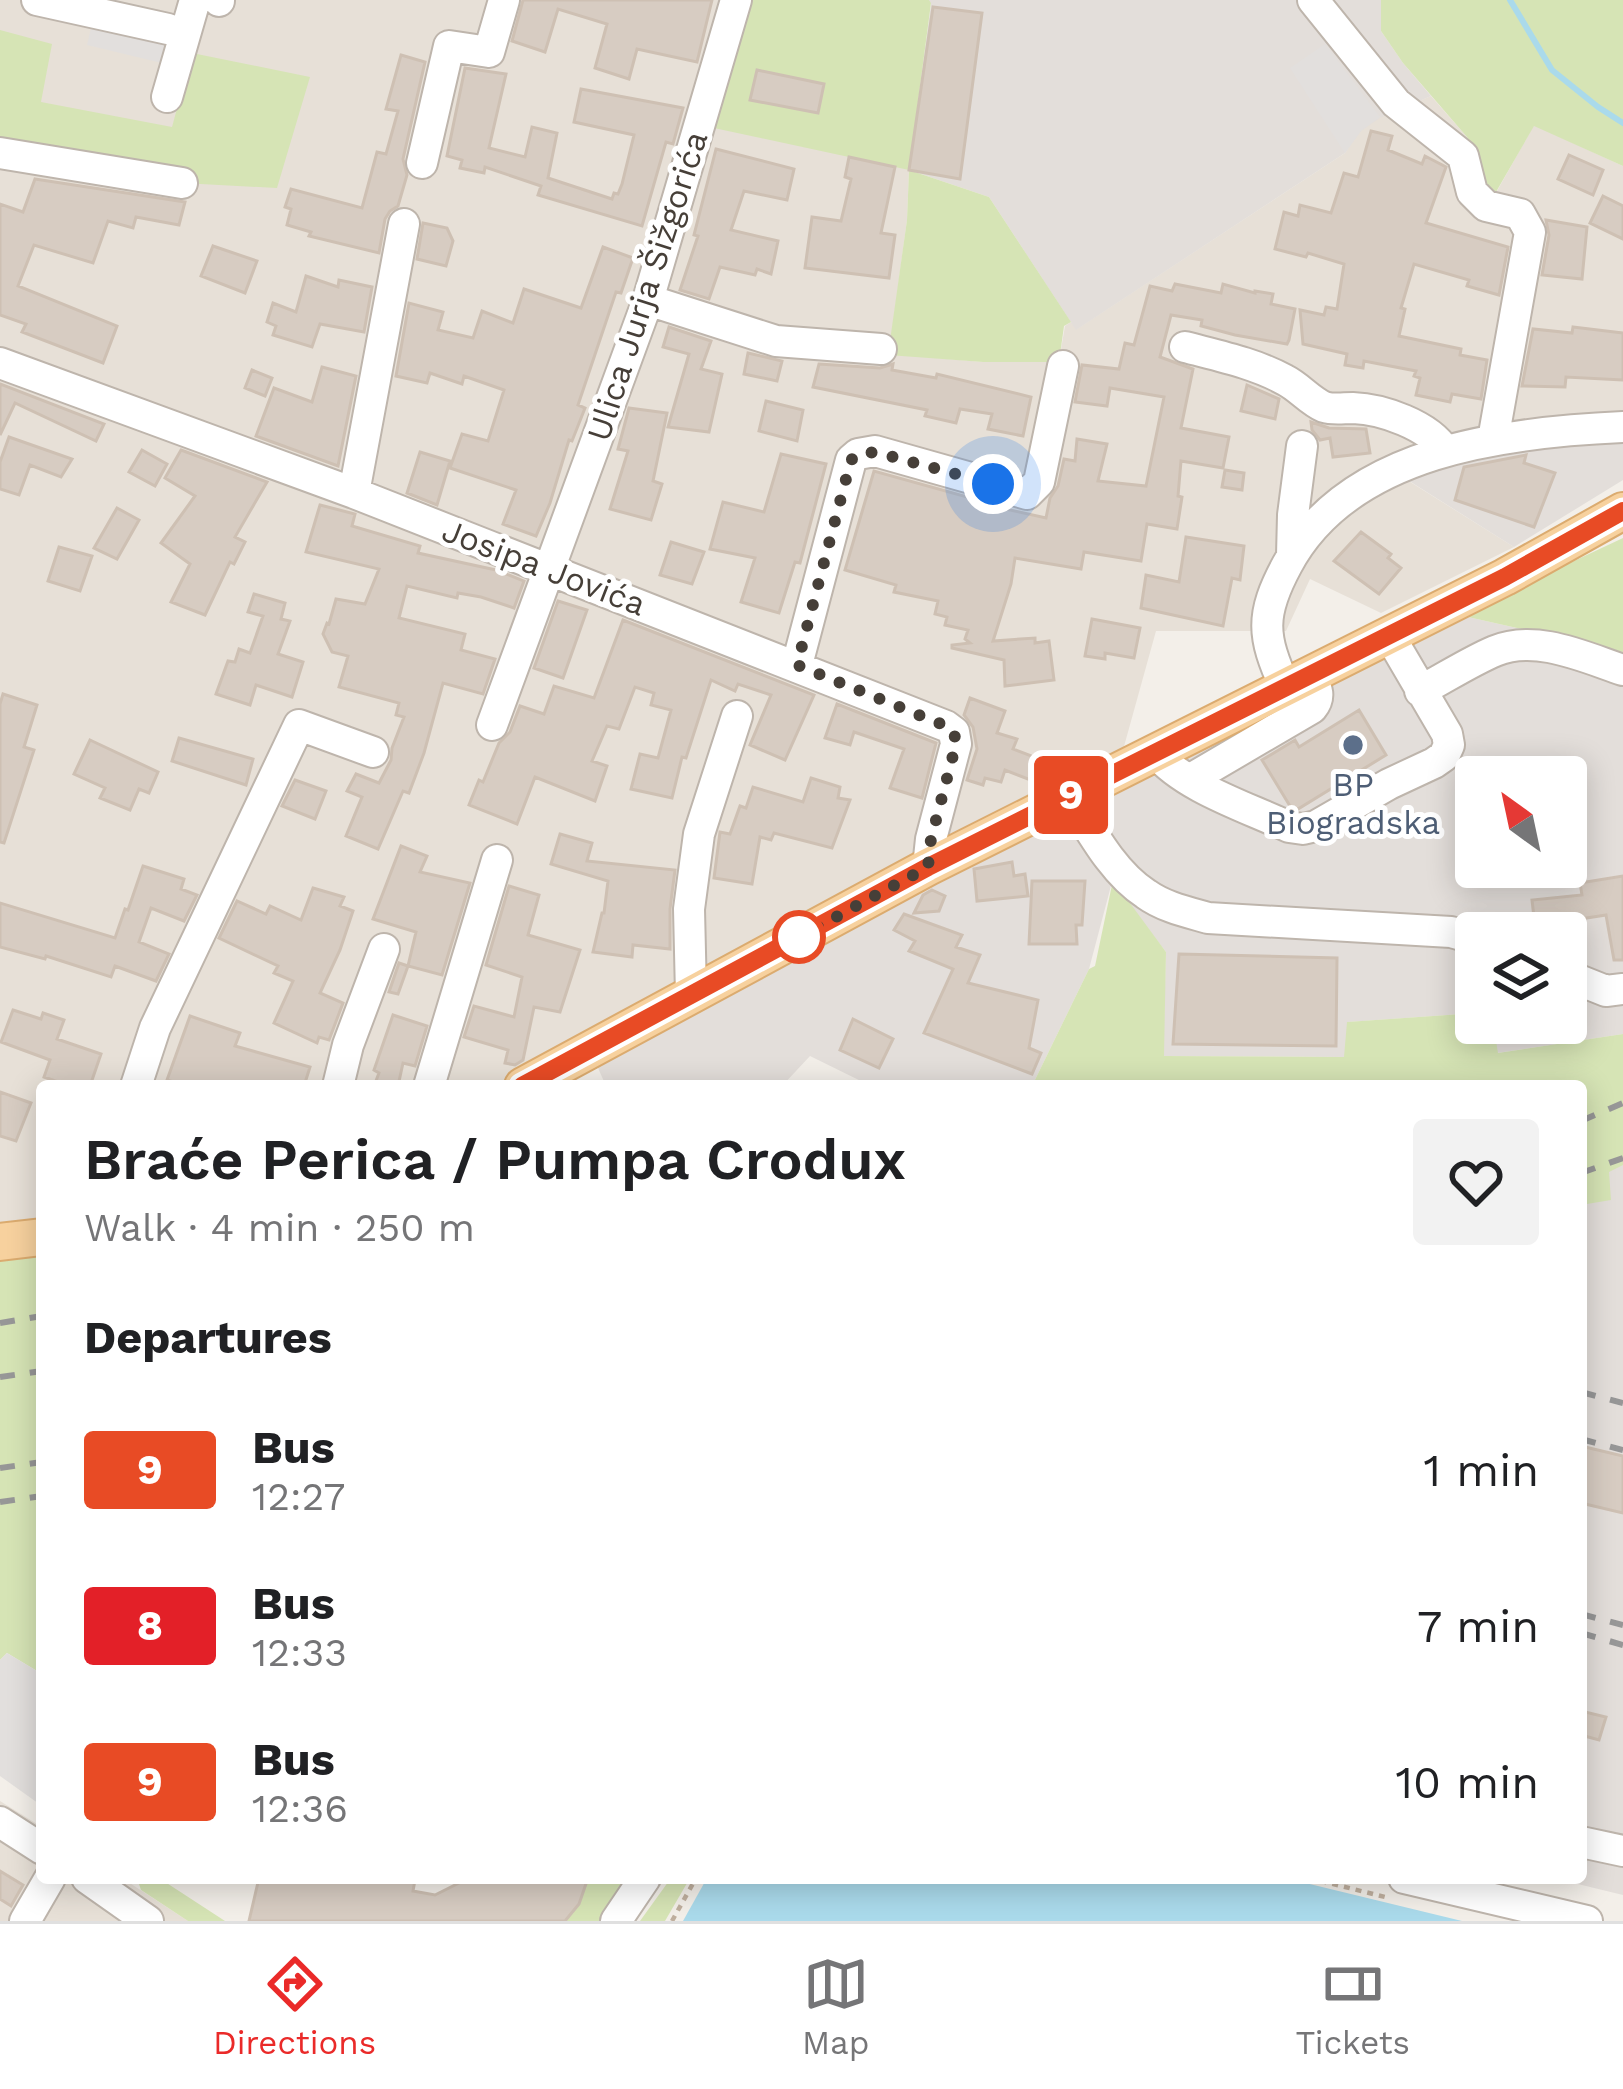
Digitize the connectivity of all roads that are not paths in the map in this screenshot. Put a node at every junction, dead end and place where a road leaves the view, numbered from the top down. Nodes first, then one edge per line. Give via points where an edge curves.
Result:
1 (37, 0) edge
2 (194, 0) edge
3 (504, 0) edge
4 (736, 0) edge
5 (1313, 0) edge
6 (168, 29) dead end
7 (167, 97) dead end
8 (0, 153) edge
9 (422, 163) dead end
10 (182, 183) dead end
11 (404, 224) dead end
12 (648, 300) junction
13 (1185, 347) dead end
14 (881, 349) dead end
15 (0, 363) edge
16 (1063, 366) dead end
17 (1623, 427) edge
18 (1493, 440) junction
19 (1302, 446) dead end
20 (1444, 451) junction
21 (354, 494) junction
22 (1623, 515) edge
23 (1292, 555) junction
24 (551, 569) junction
25 (1389, 635) junction
26 (797, 665) junction
27 (1623, 670) edge
28 (1298, 681) junction
29 (1420, 692) junction
30 (737, 716) dead end
31 (492, 725) dead end
32 (373, 752) dead end
33 (1155, 752) junction
34 (1189, 780) junction
35 (1070, 796) junction
36 (497, 860) dead end
37 (928, 867) junction
38 (1455, 933) edge
39 (384, 949) dead end
40 (1587, 983) edge
41 (1623, 989) edge
42 (691, 995) junction
43 (138, 1080) edge
44 (339, 1080) edge
45 (431, 1080) edge
46 (534, 1080) edge
47 (36, 1238) edge
48 (0, 1242) edge
49 (0, 1822) edge
50 (1587, 1843) edge
51 (36, 1845) edge
52 (1623, 1851) edge
53 (47, 1884) edge
54 (101, 1884) edge
55 (641, 1884) edge
56 (1430, 1884) edge
57 (25, 1921) edge
58 (148, 1921) edge
59 (616, 1921) edge
60 (1587, 1921) edge

1 - 6 street
2 - 7 street
3 - 9 street via 489,52 449,46
4 - 12 street, Ulica Jurja Šižgorića
5 - 18 street via 1396,103 1463,156 1472,192 1486,206 1520,214 1530,232
8 - 10 street
11 - 21 street
12 - 14 street via 776,340
12 - 24 street, Ulica Jurja Šižgorića
13 - 20 street via 1282,378 1322,406 1381,413 1427,430
15 - 21 street, Josipa Jovića
16 - 26 street via 1039,482 1027,494 875,452 851,460
17 - 18 street
18 - 20 street
19 - 23 street
20 - 23 street via 1362,488
21 - 24 street, Josipa Jovića
22 - 25 main road
23 - 28 street via 1275,586 1266,637 1271,656
24 - 26 street, Josipa Jovića
24 - 31 street, Ulica Jurja Šižgorića
25 - 28 main road
25 - 29 street
26 - 37 street, Josipa Jovića via 954,732
27 - 29 street via 1572,652 1514,646
28 - 33 main road
28 - 34 street via 1319,693 1312,708
29 - 34 street via 1448,734 1444,756 1316,826 1289,827
30 - 42 street via 698,834
32 - 43 street via 299,724
33 - 34 street
33 - 35 main road
35 - 37 main road
35 - 38 street via 1114,862 1170,907 1208,919
36 - 45 street
37 - 42 main road
39 - 44 street
40 - 41 street
42 - 46 main road
47 - 48 main road
49 - 51 street
50 - 52 street
53 - 57 street
54 - 58 street
55 - 59 street
56 - 60 street

